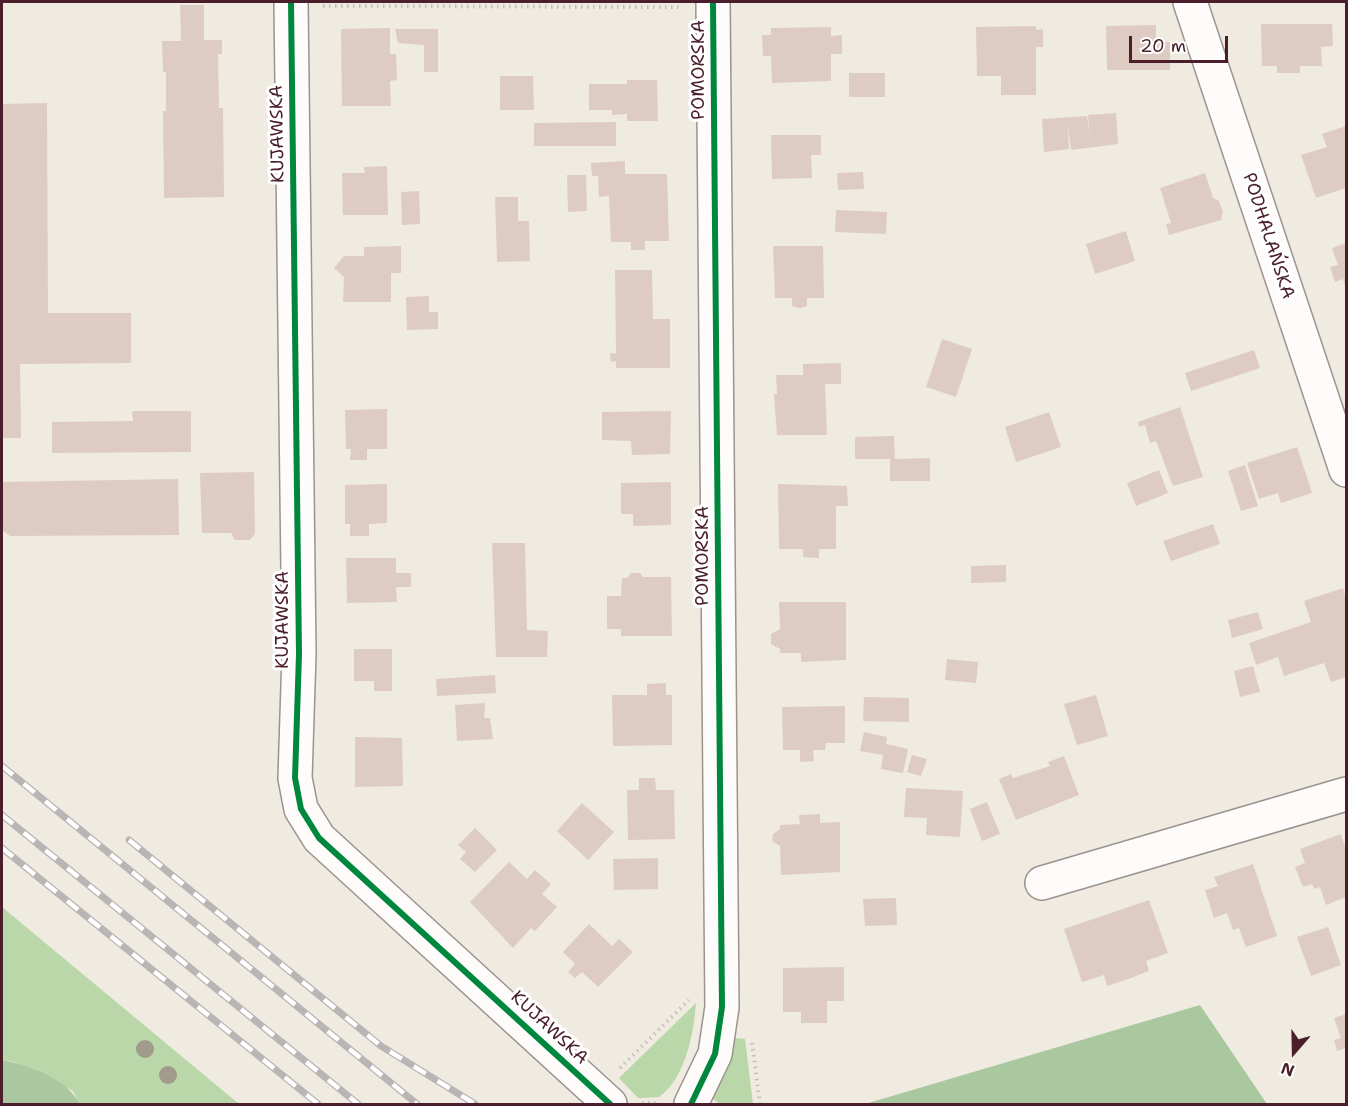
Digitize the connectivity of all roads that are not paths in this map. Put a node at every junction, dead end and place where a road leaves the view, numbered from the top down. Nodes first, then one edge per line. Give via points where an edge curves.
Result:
1 (1190, 2) edge
2 (700, 5) edge
3 (304, 6) edge
4 (1347, 470) edge
5 (1347, 794) edge
6 (1042, 883) dead end
7 (622, 1102) edge
8 (691, 1104) edge

1 - 4 street, PODHALAŃSKA
2 - 8 street, POMORSKA via 722,1007 715,1054
3 - 7 street, KUJAWSKA via 295,778 301,809 319,838
5 - 6 street

